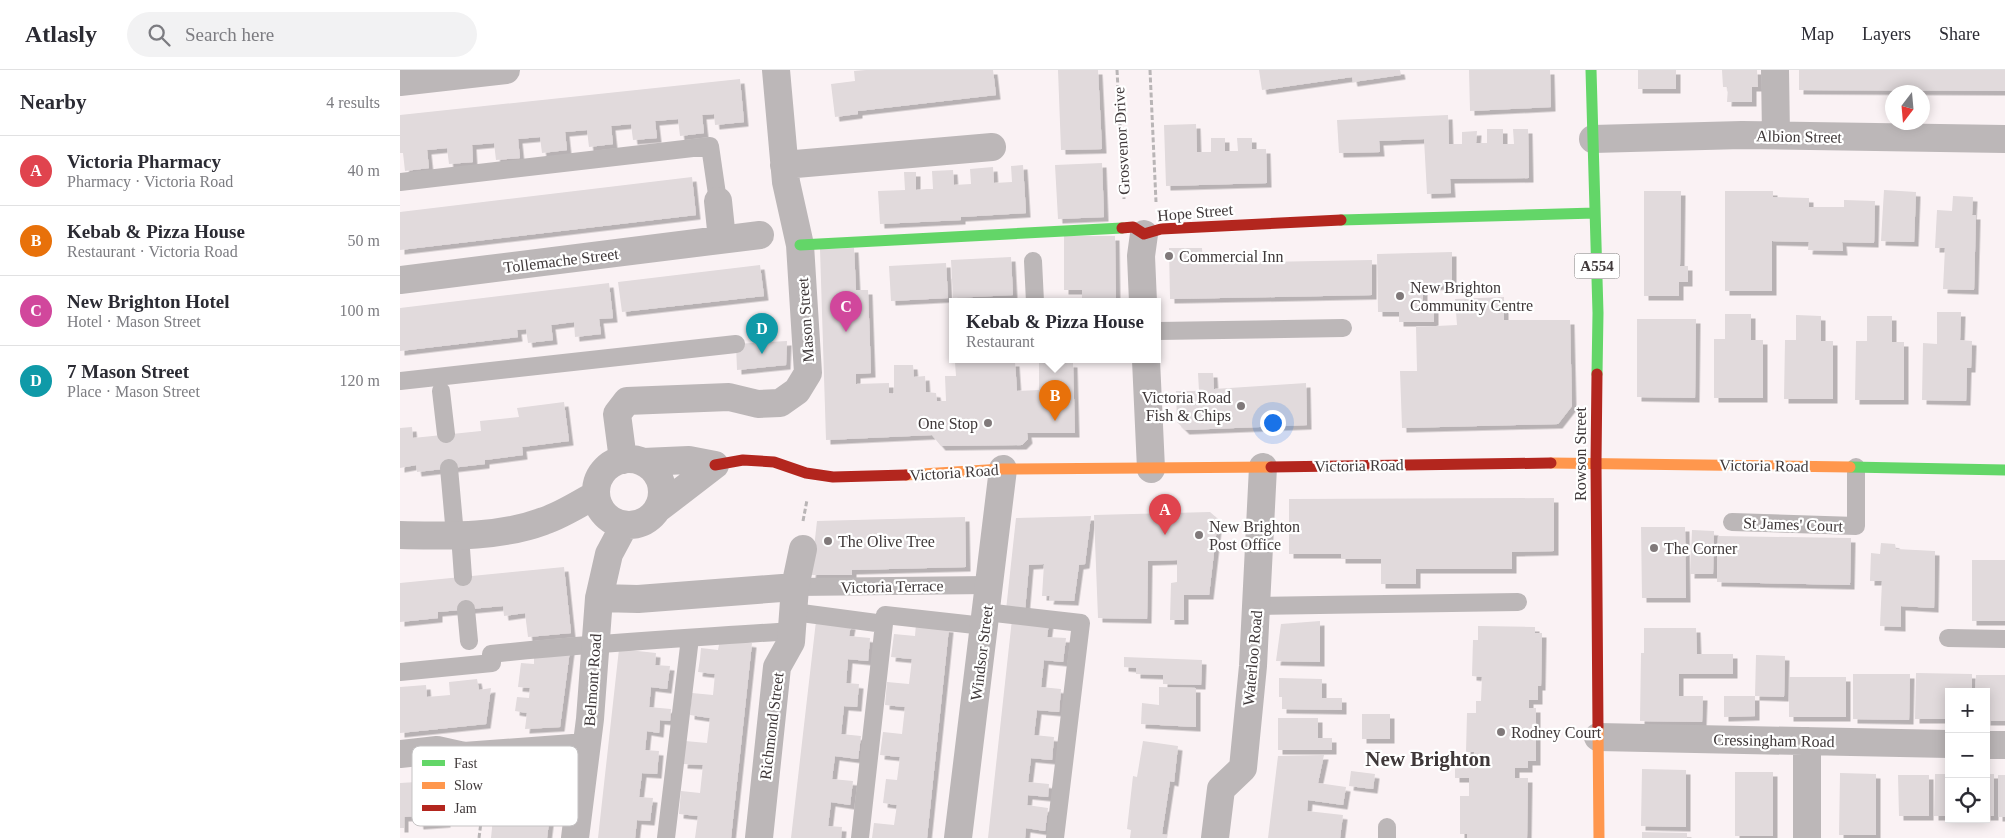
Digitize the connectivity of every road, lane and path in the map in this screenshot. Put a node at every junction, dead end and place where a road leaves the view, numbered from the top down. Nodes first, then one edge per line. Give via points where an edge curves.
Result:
1 (501, 70) edge
2 (776, 70) edge
3 (1118, 70) edge
4 (1150, 70) edge
5 (1591, 70) edge
6 (1775, 70) edge
7 (400, 82) edge
8 (1776, 136) junction
9 (1593, 139) junction
10 (2005, 139) edge
11 (992, 148) dead end
12 (784, 165) junction
13 (400, 182) edge
14 (718, 201) joint
15 (1596, 213) junction
16 (1144, 234) junction
17 (760, 235) dead end
18 (722, 239) junction
19 (800, 245) junction
20 (1033, 261) dead end
21 (400, 280) edge
22 (1035, 298) edge
23 (1143, 298) edge
24 (1343, 328) dead end
25 (1161, 332) edge
26 (736, 344) dead end
27 (1146, 363) edge
28 (400, 381) edge
29 (441, 391) dead end
30 (446, 434) dead end
31 (633, 461) junction
32 (1596, 462) junction
33 (715, 465) junction
34 (1263, 467) junction
35 (1856, 467) junction
36 (449, 468) dead end
37 (1003, 469) junction
38 (1151, 469) junction
39 (2005, 470) edge
40 (812, 474) junction
41 (595, 495) junction
42 (659, 508) junction
43 (1732, 522) dead end
44 (624, 526) junction
45 (400, 535) edge
46 (458, 535) junction
47 (803, 550) joint
48 (463, 577) dead end
49 (599, 598) junction
50 (1518, 602) dead end
51 (1256, 606) junction
52 (986, 608) junction
53 (466, 610) dead end
54 (793, 610) junction
55 (884, 624) junction
56 (690, 638) junction
57 (1948, 638) dead end
58 (2005, 639) edge
59 (469, 641) dead end
60 (595, 644) junction
61 (400, 672) edge
62 (1598, 737) junction
63 (1807, 741) junction
64 (1945, 744) edge
65 (1990, 745) edge
66 (2005, 745) edge
67 (586, 747) junction
68 (578, 748) edge
69 (578, 808) edge
70 (666, 838) edge
71 (759, 838) edge
72 (860, 838) edge
73 (958, 838) edge
74 (1055, 838) edge
75 (1215, 838) edge
76 (1599, 838) edge
77 (1806, 838) edge

1 - 7 street
2 - 12 street, Mason Street
3 - 16 path, Grosvenor Drive via 1124,210
4 - 16 path, Grosvenor Drive via 1156,204
5 - 9 street, Rowson Street / A554
6 - 8 street
8 - 9 street, Albion Street
8 - 10 street, Albion Street
9 - 15 street, Rowson Street / A554
11 - 12 street
12 - 19 street, Mason Street
13 - 14 lane via 710,146
14 - 18 street
15 - 16 street, Hope Street via 1301,221 1160,229
15 - 32 street, Rowson Street / A554
16 - 19 street, Hope Street via 1133,227
16 - 23 street via 1141,256
17 - 18 street, Tollemache Street
18 - 21 street, Tollemache Street
19 - 31 street, Mason Street via 808,373 797,391 780,403 758,404 729,397 627,401 617,414
20 - 22 lane
24 - 25 lane
26 - 28 lane
27 - 38 street
29 - 30 lane
31 - 33 street, Victoria Road via 689,460
31 - 41 street via 609,465 601,473
31 - 42 street via 653,469 659,476 662,493
32 - 34 street, Victoria Road
32 - 35 street, Victoria Road
32 - 62 street, Rowson Street / A554
33 - 40 street, Victoria Road via 743,460 774,462
33 - 42 street, Victoria Road
34 - 38 street, Victoria Road
34 - 51 street, Waterloo Road
35 - 39 street, Victoria Road
35 - 43 lane, St James' Court via 1856,526
36 - 46 lane
37 - 38 street, Victoria Road
37 - 40 street, Victoria Road via 833,478
37 - 52 street, Windsor Street
40 - 47 path via 803,519
41 - 44 street via 602,513
41 - 46 street via 545,521 498,534
42 - 44 street via 649,519 637,525
44 - 49 street, Belmont Road via 609,554
45 - 46 street
46 - 48 lane
47 - 54 street, Richmond Street
49 - 54 street
49 - 60 street, Belmont Road
50 - 51 lane
51 - 75 street, Waterloo Road via 1243,768 1221,789
52 - 54 lane, Victoria Terrace
52 - 55 lane via 885,615
52 - 73 street, Windsor Street
52 - 74 lane via 1081,623
53 - 59 lane
54 - 55 lane
54 - 56 lane
54 - 71 street, Richmond Street via 791,642 777,667
55 - 72 lane
56 - 60 lane
56 - 70 lane
57 - 58 lane
60 - 61 lane via 491,654 492,663
60 - 67 street, Belmont Road
62 - 63 street, Cressingham Road
62 - 76 street, Rowson Street / A554
63 - 64 street, Cressingham Road
63 - 77 street
65 - 66 street
67 - 68 street
67 - 69 street, Belmont Road

